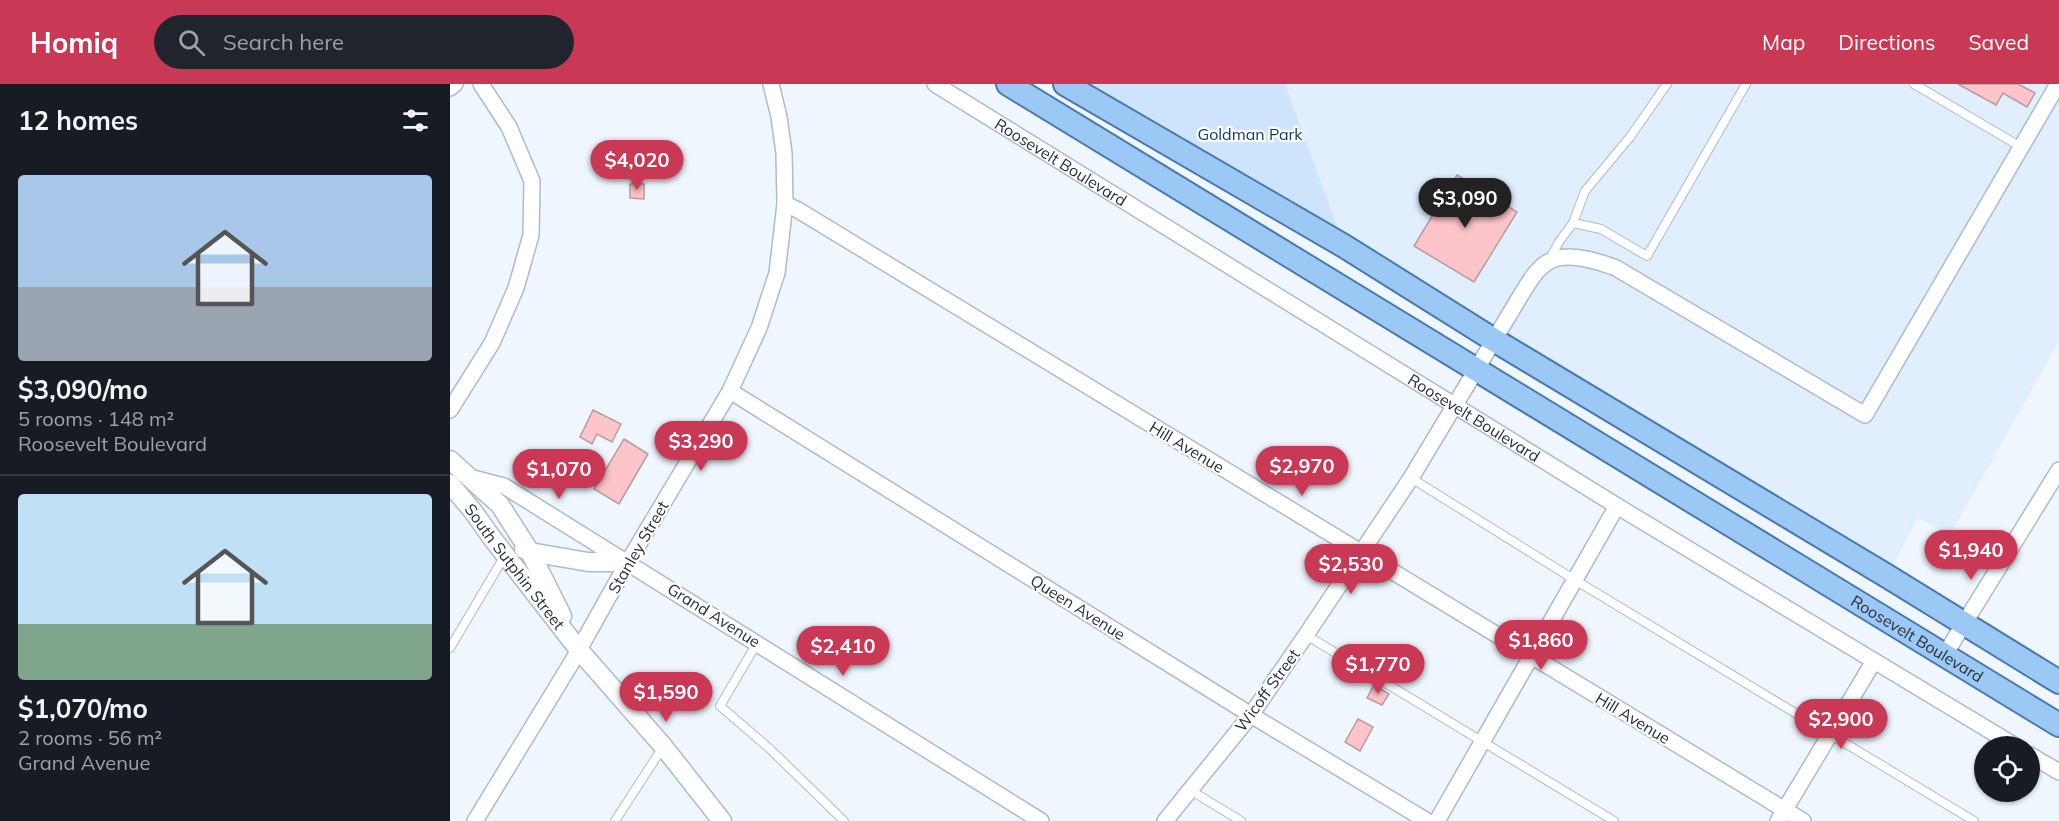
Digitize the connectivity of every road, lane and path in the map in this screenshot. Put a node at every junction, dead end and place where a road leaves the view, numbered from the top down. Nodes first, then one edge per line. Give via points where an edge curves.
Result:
1 (455, 84) edge
2 (481, 84) edge
3 (771, 84) edge
4 (935, 84) edge
5 (1008, 84) edge
6 (1065, 84) edge
7 (1667, 84) edge
8 (1746, 84) edge
9 (1914, 84) edge
10 (2058, 84) edge
11 (450, 88) edge
12 (2021, 147) junction
13 (785, 204) junction
14 (1573, 223) junction
15 (1549, 262) junction
16 (1494, 340) junction
17 (1476, 370) junction
18 (730, 391) junction
19 (1456, 406) junction
20 (450, 410) edge
21 (450, 460) edge
22 (2059, 470) edge
23 (473, 478) junction
24 (1411, 478) junction
25 (450, 484) edge
26 (1617, 506) junction
27 (492, 538) junction
28 (530, 552) junction
29 (1360, 552) junction
30 (505, 555) junction
31 (628, 562) junction
32 (1575, 580) junction
33 (1964, 623) junction
34 (1306, 635) junction
35 (756, 642) junction
36 (450, 648) edge
37 (579, 650) junction
38 (1531, 656) junction
39 (1944, 656) junction
40 (1874, 661) junction
41 (2059, 682) edge
42 (1251, 715) junction
43 (2059, 725) edge
44 (1832, 734) junction
45 (1999, 736) edge
46 (1482, 741) junction
47 (663, 747) junction
48 (2040, 761) edge
49 (2059, 772) edge
50 (1190, 790) junction
51 (1781, 815) edge
52 (1031, 818) edge
53 (475, 821) edge
54 (615, 821) edge
55 (722, 821) edge
56 (844, 821) edge
57 (1165, 821) edge
58 (1241, 821) edge
59 (1427, 821) edge
60 (1437, 821) edge
61 (1614, 821) edge
62 (1803, 821) edge
63 (1974, 821) edge

1 - 11 street
2 - 20 street via 509,127 532,181 531,236 516,288 492,343
3 - 13 street, Stanley Street via 784,153
4 - 19 street, Roosevelt Boulevard
5 - 17 main road, Roosevelt Boulevard
6 - 16 main road via 1344,246
7 - 14 lane via 1585,191
8 - 14 lane via 1647,256 1601,229
9 - 12 lane
10 - 12 street
12 - 15 street via 1865,416 1616,268 1573,257
13 - 18 street, Stanley Street via 777,273 759,328
13 - 29 street, Hill Avenue
14 - 15 lane
15 - 16 street, Wicoff Street via 1534,275
16 - 17 street, Wicoff Street
16 - 33 main road
17 - 19 street, Wicoff Street
17 - 39 main road, Roosevelt Boulevard
18 - 31 street, Stanley Street
18 - 42 street, Queen Avenue
19 - 24 street, Wicoff Street
19 - 26 street, Roosevelt Boulevard
21 - 23 street, South Sutphin Street
22 - 33 street
23 - 28 street, South Sutphin Street via 500,505
23 - 31 street, Grand Avenue via 504,486
24 - 29 street, Wicoff Street
24 - 32 lane
25 - 27 street, South Sutphin Street
26 - 32 street
26 - 40 street, Roosevelt Boulevard
27 - 28 street via 506,539
27 - 30 street, South Sutphin Street
28 - 31 street via 588,562
28 - 37 street, South Sutphin Street
29 - 34 street, Wicoff Street
29 - 38 street, Hill Avenue
30 - 36 lane
30 - 37 street, South Sutphin Street
31 - 35 street, Grand Avenue
31 - 37 street, Stanley Street
32 - 38 street
32 - 44 lane
33 - 39 street
33 - 41 main road
34 - 42 street, Wicoff Street
34 - 46 lane
35 - 52 street, Grand Avenue
35 - 56 lane via 720,706
37 - 47 street, South Sutphin Street
37 - 53 street, Stanley Street
38 - 46 street
38 - 51 street, Hill Avenue
39 - 43 main road, Roosevelt Boulevard
40 - 44 street
40 - 45 street, Roosevelt Boulevard
42 - 50 street, Wicoff Street
42 - 59 street, Queen Avenue
44 - 51 street
44 - 63 lane
46 - 60 street
46 - 61 lane
47 - 54 lane
47 - 55 street, South Sutphin Street
48 - 49 street
50 - 57 street, Wicoff Street
50 - 58 lane
51 - 62 street, Hill Avenue

